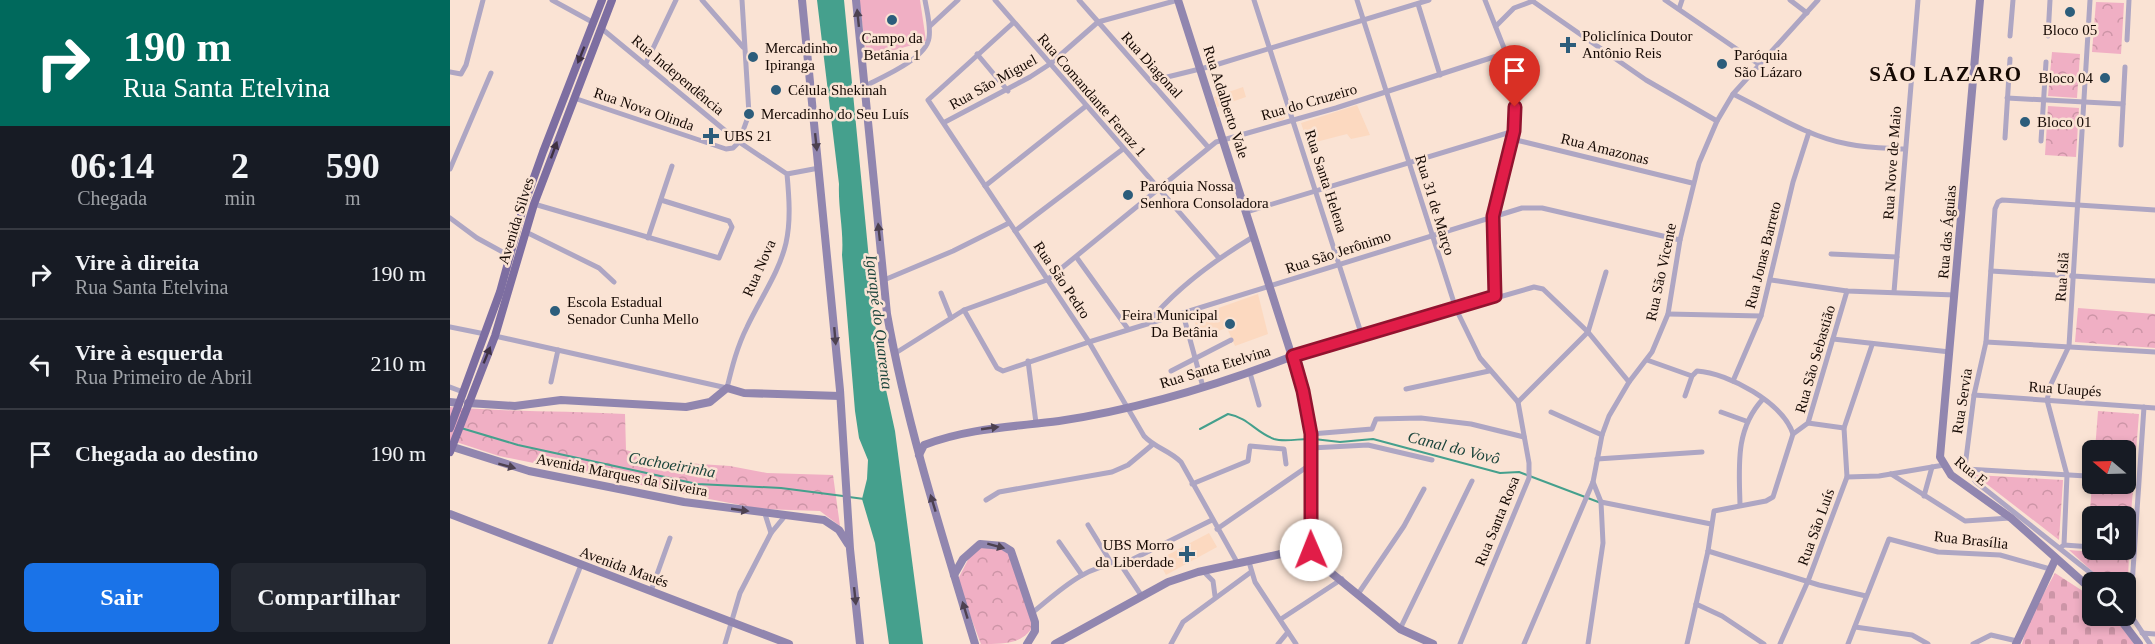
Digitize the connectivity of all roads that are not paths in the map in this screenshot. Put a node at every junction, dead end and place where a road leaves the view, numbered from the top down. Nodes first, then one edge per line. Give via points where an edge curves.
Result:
1 (483, 0) edge
2 (552, 0) edge
3 (602, 0) edge
4 (612, 0) edge
5 (676, 0) edge
6 (702, 0) edge
7 (742, 0) edge
8 (802, 0) edge
9 (856, 0) edge
10 (925, 0) edge
11 (958, 0) edge
12 (995, 0) edge
13 (1080, 0) edge
14 (1178, 0) edge
15 (1254, 0) edge
16 (1357, 0) edge
17 (1429, 0) edge
18 (1485, 0) edge
19 (1665, 0) edge
20 (1682, 0) edge
21 (1790, 0) edge
22 (1818, 0) edge
23 (1918, 0) edge
24 (1980, 0) edge
25 (2013, 0) edge
26 (2050, 0) edge
27 (2090, 0) edge
28 (2129, 0) edge
29 (1532, 1) edge
30 (1418, 4) junction
31 (1679, 9) junction
32 (1807, 13) junction
33 (1363, 20) junction
34 (1098, 22) junction
35 (1013, 23) junction
36 (598, 25) junction
37 (930, 26) junction
38 (1496, 26) junction
39 (2010, 36) dead end
40 (2048, 36) dead end
41 (2127, 40) dead end
42 (743, 47) junction
43 (1271, 48) junction
44 (1506, 53) junction
45 (977, 54) junction
46 (2010, 59) dead end
47 (2046, 62) dead end
48 (646, 63) junction
49 (1050, 64) junction
50 (1760, 65) junction
51 (2125, 67) dead end
52 (1199, 69) junction
53 (450, 72) edge
54 (491, 73) dead end
55 (1440, 75) junction
56 (1151, 81) junction
57 (865, 86) junction
58 (1386, 90) junction
59 (1008, 91) junction
60 (1733, 94) junction
61 (574, 98) junction
62 (2007, 98) junction
63 (2043, 100) junction
64 (2084, 102) junction
65 (2123, 104) junction
66 (1086, 106) junction
67 (1294, 120) junction
68 (1717, 121) junction
69 (945, 122) junction
70 (1514, 131) junction
71 (1809, 132) junction
72 (1224, 138) junction
73 (2005, 138) dead end
74 (1512, 139) junction
75 (2041, 141) dead end
76 (739, 142) junction
77 (2121, 145) dead end
78 (1208, 147) junction
79 (1123, 148) junction
80 (1904, 149) junction
81 (1409, 162) junction
82 (672, 166) dead end
83 (819, 168) junction
84 (450, 169) edge
85 (787, 174) junction
86 (1692, 183) junction
87 (985, 186) junction
88 (1156, 188) junction
89 (1316, 191) junction
90 (661, 200) junction
91 (534, 204) junction
92 (2078, 206) junction
93 (2155, 210) edge
94 (1246, 212) junction
95 (1493, 216) junction
96 (450, 218) edge
97 (1009, 223) junction
98 (1015, 231) junction
99 (526, 232) junction
100 (1432, 235) junction
101 (1253, 237) junction
102 (648, 238) junction
103 (1680, 240) junction
104 (1831, 254) dead end
105 (510, 256) junction
106 (1897, 257) junction
107 (1077, 258) junction
108 (1219, 258) junction
109 (1340, 263) junction
110 (1991, 271) junction
111 (1606, 272) dead end
112 (2074, 276) junction
113 (1771, 279) junction
114 (884, 280) junction
115 (1047, 280) junction
116 (2155, 281) edge
117 (614, 282) dead end
118 (1269, 286) junction
119 (1847, 291) junction
120 (1894, 292) junction
121 (940, 293) dead end
122 (1955, 295) junction
123 (1495, 296) junction
124 (1456, 309) junction
125 (964, 310) junction
126 (1183, 314) junction
127 (1668, 314) junction
128 (1761, 316) junction
129 (951, 318) junction
130 (1147, 324) junction
131 (450, 327) edge
132 (1128, 329) junction
133 (1588, 332) junction
134 (490, 335) junction
135 (1362, 336) junction
136 (1833, 339) junction
137 (1231, 340) dead end
138 (1089, 342) junction
139 (1986, 342) junction
140 (1872, 345) junction
141 (2068, 346) junction
142 (558, 350) junction
143 (1950, 352) junction
144 (2155, 352) edge
145 (894, 354) junction
146 (1293, 356) junction
147 (1196, 360) junction
148 (1647, 360) junction
149 (1028, 361) junction
150 (1489, 370) junction
151 (1171, 371) dead end
152 (1250, 373) junction
153 (1692, 376) junction
154 (1733, 381) junction
155 (551, 382) dead end
156 (1629, 382) junction
157 (450, 387) edge
158 (1203, 387) junction
159 (728, 388) junction
160 (1406, 389) dead end
161 (463, 392) junction
162 (1974, 395) junction
163 (840, 396) junction
164 (1685, 396) dead end
165 (1763, 399) junction
166 (2048, 400) junction
167 (1518, 402) junction
168 (460, 405) edge
169 (1259, 405) dead end
170 (1127, 407) junction
171 (2144, 407) junction
172 (2155, 408) edge
173 (1551, 412) dead end
174 (1721, 412) dead end
175 (1746, 421) junction
176 (1036, 423) junction
177 (1808, 423) junction
178 (450, 428) edge
179 (1844, 428) junction
180 (1793, 434) junction
181 (1602, 435) junction
182 (1524, 437) junction
183 (1311, 440) junction
184 (1152, 445) junction
185 (452, 446) edge
186 (1702, 452) dead end
187 (919, 455) junction
188 (1597, 459) junction
189 (1432, 460) dead end
190 (1286, 464) dead end
191 (1311, 464) junction
192 (1944, 465) junction
193 (1932, 467) junction
194 (1966, 470) junction
195 (1891, 474) junction
196 (2067, 475) junction
197 (2082, 476) edge
198 (1847, 477) junction
199 (1472, 481) dead end
200 (1593, 482) junction
201 (1192, 484) junction
202 (1424, 489) dead end
203 (1924, 496) junction
204 (986, 500) dead end
205 (1602, 504) junction
206 (1740, 504) junction
207 (450, 514) edge
208 (765, 514) junction
209 (785, 516) junction
210 (2011, 518) junction
211 (1212, 520) junction
212 (1711, 524) junction
213 (1089, 525) dead end
214 (1217, 529) junction
215 (771, 532) junction
216 (1310, 532) junction
217 (670, 538) dead end
218 (1059, 542) dead end
219 (2062, 546) junction
220 (2082, 547) edge
221 (850, 549) junction
222 (1708, 551) junction
223 (1281, 554) junction
224 (2055, 560) junction
225 (1249, 562) junction
226 (1318, 562) junction
227 (1112, 564) junction
228 (1238, 564) junction
229 (581, 565) junction
230 (1121, 565) junction
231 (2050, 569) junction
232 (1203, 571) junction
233 (1251, 572) junction
234 (2091, 572) edge
235 (2133, 572) edge
236 (954, 575) junction
237 (1082, 575) junction
238 (1342, 579) junction
239 (1809, 581) junction
240 (2082, 582) edge
241 (651, 591) junction
242 (1358, 594) junction
243 (1141, 595) junction
244 (1215, 596) junction
245 (1866, 596) junction
246 (1696, 604) junction
247 (1032, 613) junction
248 (1281, 619) junction
249 (732, 621) junction
250 (2136, 624) edge
251 (2125, 626) edge
252 (1855, 627) junction
253 (1401, 629) junction
254 (1288, 632) junction
255 (2142, 633) junction
256 (2155, 634) edge
257 (2017, 642) edge
258 (550, 644) edge
259 (725, 644) edge
260 (789, 644) edge
261 (860, 644) edge
262 (975, 644) edge
263 (1027, 644) edge
264 (1055, 644) edge
265 (1171, 644) edge
266 (1278, 644) edge
267 (1296, 644) edge
268 (1433, 644) edge
269 (1460, 644) edge
270 (1524, 644) edge
271 (1588, 644) edge
272 (1687, 644) edge
273 (1764, 644) edge
274 (1780, 644) edge
275 (1848, 644) edge
276 (1928, 644) edge
277 (1972, 644) edge
278 (2139, 644) edge
279 (2150, 644) edge

1 - 53 street via 466,65 461,74
2 - 36 street, Rua Independência
3 - 36 main road, Avenida Silves
4 - 36 main road, Avenida Silves
5 - 48 street
6 - 42 street
7 - 42 street
8 -> 83 street
57 -> 9 street
10 - 37 street
11 - 37 street
12 - 35 street, Rua Comandante Ferraz 1
13 - 34 street, Rua Diagonal
14 - 34 street, Rua São Miguel
14 - 52 street, Rua Adalberto Vale
15 - 43 street, Rua Santa Helena
16 - 33 street, Rua 31 de Março
17 - 30 street
18 - 38 street
19 - 31 street
20 - 31 street
21 - 32 street
22 - 32 street, Rua São Vicente
23 - 80 street, Rua Nove de Maio
24 - 122 street, Rua das Águias
25 - 39 street
26 - 40 street
27 - 64 street, Rua Islã
28 - 41 street
29 - 38 street via 1514,8
29 - 68 street via 1646,80
30 - 33 street
30 - 55 street
31 - 50 street
32 - 50 street, Rua São Vicente
33 - 43 street
33 - 58 street, Rua 31 de Março
34 - 49 street, Rua São Miguel
34 - 56 street, Rua Diagonal
35 - 45 street, Rua São Pedro
35 - 49 street, Rua Comandante Ferraz 1
36 - 48 street, Rua Independência
36 - 61 main road, Avenida Silves
36 -> 105 main road, Avenida Silves via 543,152
37 - 57 street via 929,40 916,57
38 - 44 street
42 - 76 street via 749,114
43 - 52 street
43 - 67 street, Rua Santa Helena
44 - 55 street, Rua do Cruzeiro
44 - 70 street via 1515,107
45 - 59 street
45 - 69 street, Rua São Pedro via 928,100
46 - 62 street
47 - 63 street
48 - 76 street, Rua Independência
49 - 59 street, Rua São Miguel
49 - 66 street, Rua Comandante Ferraz 1
50 - 60 street, Rua São Vicente
51 - 65 street
52 - 56 street
52 - 72 street, Rua Adalberto Vale
54 - 84 street
55 - 58 street, Rua do Cruzeiro
56 - 78 street, Rua Diagonal
114 -> 57 street
58 - 67 street, Rua do Cruzeiro
58 - 81 street, Rua 31 de Março
59 - 69 street, Rua São Miguel
60 - 68 street, Rua São Vicente
60 - 71 street
61 - 76 street, Rua Nova Olinda via 726,149
91 -> 61 main road, Avenida Silves
62 - 63 street
62 - 73 street
63 - 64 street
63 - 75 street
64 - 65 street
64 - 92 street, Rua Islã
65 - 77 street
66 - 79 street, Rua Comandante Ferraz 1
66 - 87 street
67 - 72 street, Rua do Cruzeiro
67 - 89 street, Rua Santa Helena
68 - 86 street, Rua São Vicente
69 - 87 street, Rua São Pedro
70 - 74 street
70 - 81 street
71 - 80 street via 1848,144
71 - 113 street, Rua Jonas Barreto
72 - 78 street, Rua do Cruzeiro
72 - 94 street, Rua Adalberto Vale
74 - 86 street, Rua Amazonas
74 - 95 street
76 - 85 street
78 - 88 street, Rua do Cruzeiro
79 - 88 street, Rua Comandante Ferraz 1
79 - 98 street
80 - 106 street, Rua Nove de Maio
81 - 89 street
81 - 100 street, Rua 31 de Março
82 - 90 street
83 - 85 street
83 -> 163 street
85 - 159 street, Rua Nova via 786,241 735,355
86 - 103 street, Rua São Vicente
87 - 97 street, Rua São Pedro
88 - 107 street, Rua do Cruzeiro
88 - 108 street, Rua Comandante Ferraz 1
89 - 94 street
89 - 109 street, Rua Santa Helena
90 - 102 street
90 - 102 street via 725,219 732,227 717,259
91 - 99 main road, Avenida Silves
91 - 102 street
92 - 93 street
92 - 110 street, Rua Servia via 1998,202
92 - 112 street, Rua Islã
94 - 101 street, Rua Adalberto Vale
95 - 100 street, Rua São Jerônimo
95 - 103 street, Rua São Jerônimo via 1522,208 1542,208
95 - 123 street
96 - 105 street
97 - 98 street, Rua São Pedro
97 - 114 street
98 - 115 street, Rua São Pedro
99 - 117 street via 599,268
99 - 134 main road, Avenida Silves
100 - 109 street, Rua São Jerônimo
100 - 124 street, Rua 31 de Março
101 - 108 street
101 - 118 street, Rua Adalberto Vale
103 - 127 street, Rua São Vicente
104 - 106 street
105 - 134 main road, Avenida Silves
106 - 120 street, Rua Nove de Maio
107 - 115 street, Rua do Cruzeiro
107 - 132 street
108 - 130 street via 1159,308
109 - 118 street, Rua São Jerônimo
109 - 135 street, Rua Santa Helena
110 - 112 street
110 - 139 street, Rua Servia
111 - 133 street
112 - 116 street
112 - 141 street, Rua Islã
113 - 119 street
113 - 128 street, Rua Jonas Barreto
114 - 145 street
115 - 125 street, Rua do Cruzeiro
115 - 138 street, Rua São Pedro
118 - 126 street, Rua São Jerônimo
118 - 146 street, Rua Adalberto Vale
119 - 120 street
119 - 136 street, Rua São Sebastião
120 - 122 street
121 - 129 street
122 - 143 street, Rua das Águias
123 - 124 street, Rua Santa Etelvina
123 - 133 street, Rua Santa Etelvina via 1534,287 1543,289
124 - 135 street, Rua Santa Etelvina
124 - 150 street, Rua 31 de Março via 1472,346
125 - 129 street, Rua do Cruzeiro
125 - 149 street, Rua São Jerônimo via 997,369 1007,370
126 - 130 street, Rua São Jerônimo
126 - 147 street
127 - 128 street
127 - 148 street, Rua São Vicente
128 - 154 street, Rua Jonas Barreto
129 - 145 street, Rua do Cruzeiro
130 - 132 street, Rua São Jerônimo
131 - 134 street
132 - 138 street, Rua São Jerônimo
133 - 156 street
133 - 167 street
134 - 142 street
134 - 161 main road, Avenida Silves
168 -> 134 main road, Avenida Silves
135 - 146 street, Rua Santa Etelvina
136 - 140 street
136 - 177 street, Rua São Sebastião
137 - 147 street
138 - 149 street, Rua São Jerônimo
138 - 170 street, Rua São Pedro
139 - 141 street
139 - 162 street, Rua Servia
140 - 143 street
140 - 179 street, Rua São Luís
141 - 144 street
141 - 166 street, Rua Islã
142 - 155 street
142 - 159 street
143 - 192 street, Rua das Águias via 1940,446
145 - 187 street
146 - 152 street, Rua Santa Etelvina
146 - 183 street, Rua Adalberto Vale
147 - 151 street
147 - 158 street
148 - 153 street
148 - 156 street, Rua São Vicente
149 - 176 street
150 - 160 street
150 - 167 street, Rua 31 de Março
152 - 158 street, Rua Santa Etelvina
152 - 169 street
153 - 154 street via 1700,370
153 - 164 street
154 - 165 street
156 - 181 street, Rua São Vicente
157 - 161 street
158 - 170 street, Rua Santa Etelvina
159 - 163 street via 744,393
159 - 168 street via 710,402 686,406 561,400 516,406
161 - 168 main road, Avenida Silves
162 - 166 street, Rua Uaupés
162 - 194 street, Rua Servia
163 - 221 street
165 - 175 street
165 - 180 street via 1783,416
166 - 171 street, Rua Uaupés
166 - 196 street
167 - 182 street, Rua Santa Rosa
168 - 178 main road, Avenida Silves
168 - 185 main road, Avenida Silves
170 - 176 street, Rua Santa Etelvina
170 - 184 street, Rua São Pedro
171 - 172 street, Rua Uaupés
171 - 235 street
173 - 181 street
174 - 175 street
175 - 206 street via 1739,461
187 -> 176 street, Rua Santa Etelvina via 924,446 933,442 986,428
177 - 179 street
177 - 180 street, Rua São Sebastião
179 - 198 street, Rua São Luís
180 - 206 street via 1773,497
181 - 188 street, Rua São Vicente
182 - 183 street via 1472,424 1420,418 1376,419 1372,429
182 - 269 street, Rua Santa Rosa via 1529,475
183 - 189 street via 1375,446
183 - 191 street, Rua Adalberto Vale
184 - 201 street, Rua São Pedro via 1172,452
184 - 204 street via 1128,465 1112,472 999,492
185 -> 208 street, Avenida Marques da Silveira via 529,471
186 - 188 street
236 -> 187 street
188 - 200 street, Rua São Vicente
190 - 201 street via 1284,449 1250,446 1248,461
191 - 214 street
191 - 216 street, Rua Adalberto Vale
192 - 193 street, Rua E
192 - 210 street, Rua E via 1951,475
193 - 195 street, Rua E
193 - 203 street
194 - 196 street
194 - 219 street via 1976,482
195 - 198 street, Rua E
195 - 203 street
196 - 197 street
196 - 219 street
198 - 239 street, Rua São Luís
199 - 253 street
200 - 205 street
200 - 270 street, Rua São Vicente
201 - 211 street, Rua São Pedro
202 - 242 street
203 - 210 street via 1965,521
205 - 212 street
205 - 271 street via 1602,567
206 - 212 street via 1716,509
207 - 229 street, Avenida Maués
208 - 209 street, Avenida Marques da Silveira
208 - 215 street
209 - 215 street
209 - 221 street, Avenida Marques da Silveira via 824,520 839,530
210 - 224 street, Rua E
211 - 214 street, Rua São Pedro
211 - 230 street
212 - 222 street
213 - 227 street
214 - 228 street, Rua São Pedro
215 - 249 street via 740,593
216 - 223 street
216 - 226 street, Rua Adalberto Vale via 1311,550
217 - 241 street
218 - 237 street
219 - 220 street
219 - 234 street
221 -> 261 street
222 - 239 street
222 - 246 street
223 - 225 street
223 - 226 street
224 - 231 street
224 - 240 street
225 - 228 street
225 - 233 street
226 - 238 street
227 - 230 street
227 - 237 street
228 - 232 street
229 - 241 street, Avenida Maués
229 - 258 street
230 - 243 street
231 - 245 street, Rua Brasília via 2000,555 1938,552 1890,538
231 - 257 street
232 - 243 street
232 - 244 street via 1213,581
233 - 244 street
233 - 248 street
236 -> 247 street via 963,559 980,544 1003,546 1016,560
262 -> 236 street
237 - 247 street
238 - 242 street
238 - 248 street
239 - 245 street
239 - 274 street, Rua São Luís
241 - 249 street, Avenida Maués
242 - 253 street
243 - 264 street
244 - 265 street via 1183,622
245 - 252 street
246 - 272 street
246 - 273 street
247 - 263 street via 1035,631
248 - 254 street
249 - 259 street
249 - 260 street, Avenida Maués
250 - 255 street
251 - 278 street
252 - 275 street
252 - 276 street via 1912,635
253 - 268 street
254 - 266 street
254 - 267 street
255 - 256 street
255 - 279 street
257 - 277 street via 1991,635

